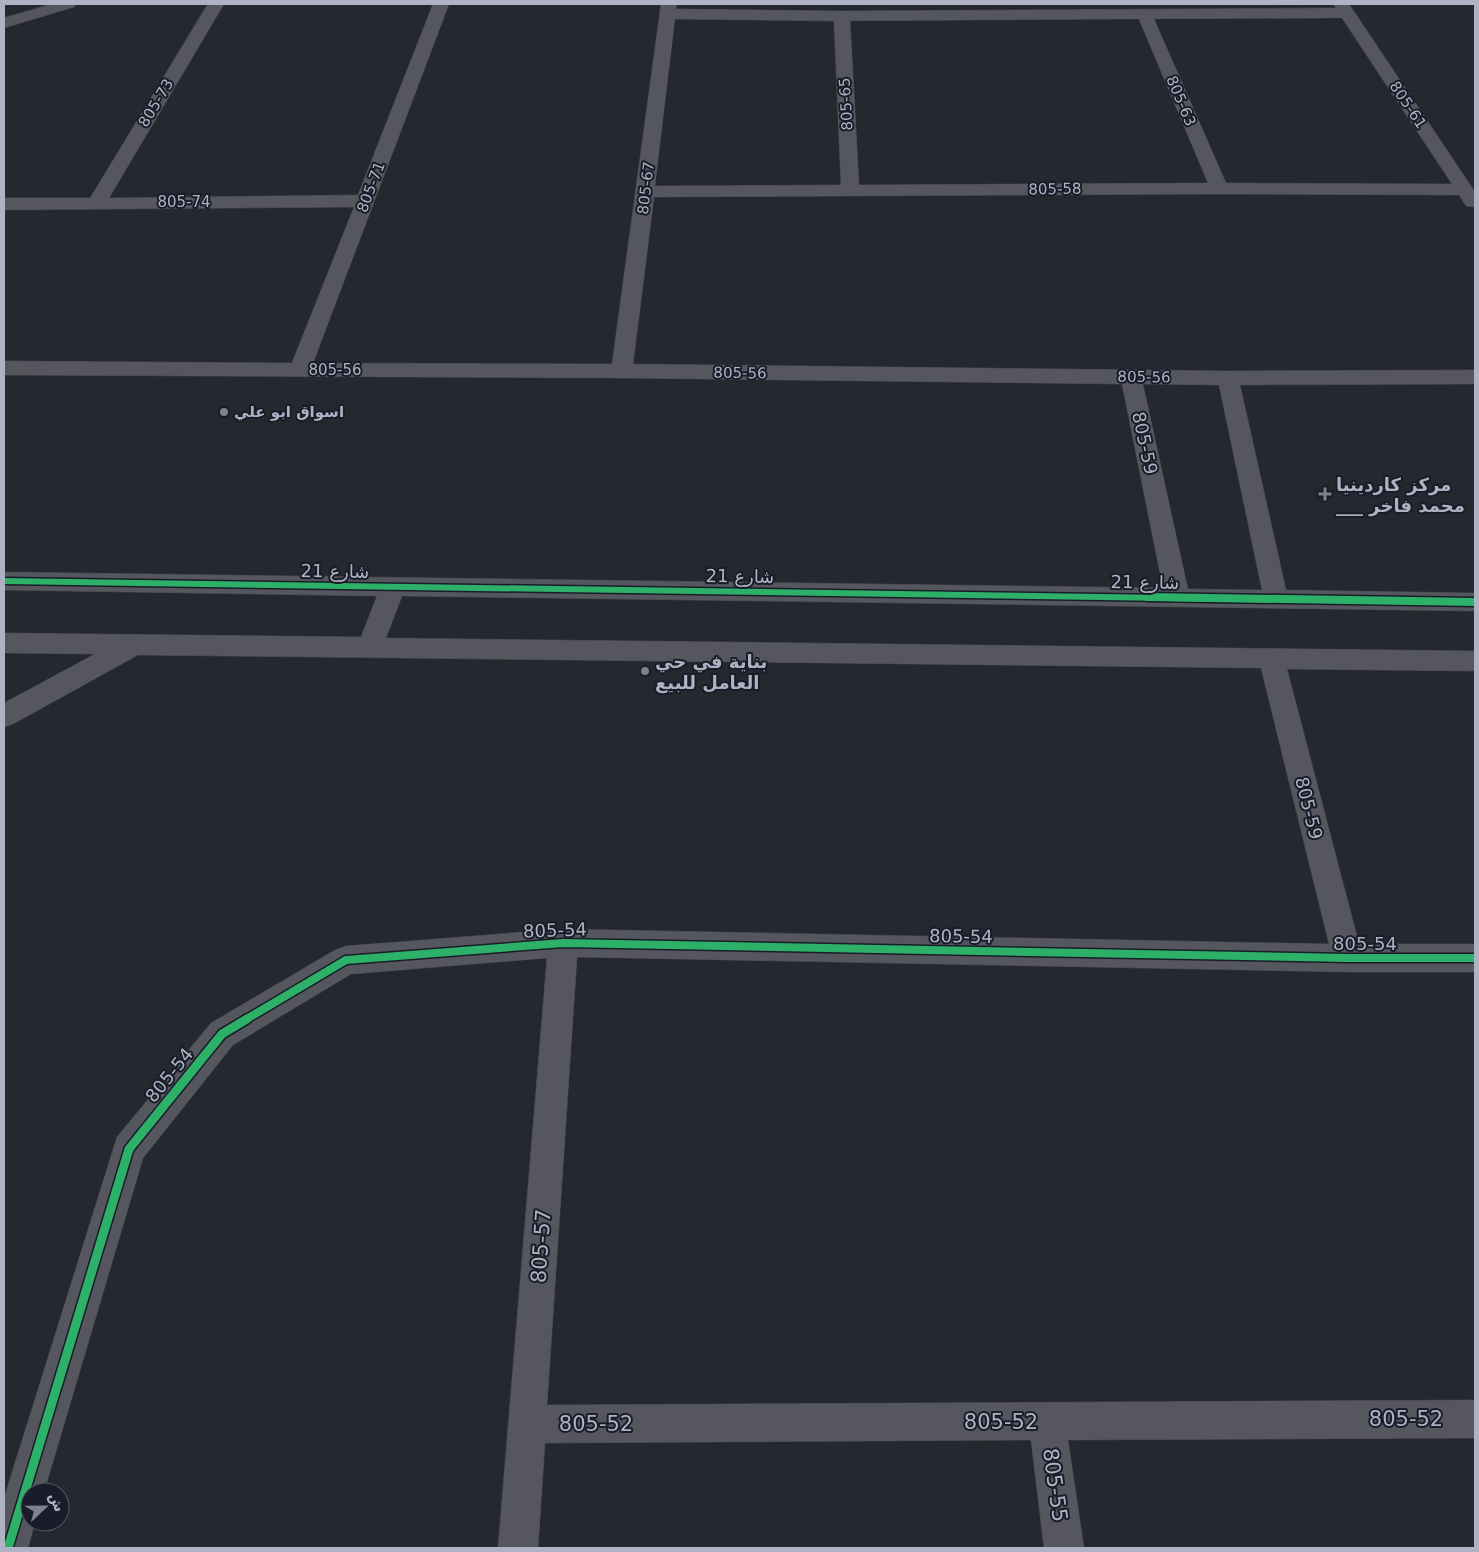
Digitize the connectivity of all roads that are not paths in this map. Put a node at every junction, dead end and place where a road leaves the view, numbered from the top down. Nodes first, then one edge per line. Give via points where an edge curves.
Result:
1 (68, 4) edge
2 (216, 4) edge
3 (441, 4) edge
4 (1344, 8) edge
5 (669, 9) edge
6 (1144, 13) junction
7 (842, 16) junction
8 (4, 23) edge
9 (1219, 188) junction
10 (1465, 190) junction
11 (850, 191) junction
12 (645, 192) junction
13 (365, 201) junction
14 (96, 203) junction
15 (4, 204) edge
16 (1475, 206) edge
17 (4, 368) edge
18 (300, 370) junction
19 (622, 371) junction
20 (1131, 377) junction
21 (1475, 377) edge
22 (1228, 378) junction
23 (4, 582) edge
24 (393, 587) junction
25 (1177, 597) junction
26 (1276, 599) junction
27 (1475, 602) edge
28 (4, 643) edge
29 (136, 644) junction
30 (370, 647) junction
31 (1271, 658) junction
32 (1475, 661) edge
33 (4, 716) edge
34 (563, 943) junction
35 (1348, 958) junction
36 (1475, 958) edge
37 (1475, 1419) edge
38 (1047, 1422) junction
39 (528, 1424) junction
40 (8, 1548) edge
41 (518, 1548) edge
42 (1064, 1548) edge

1 - 8 street
2 - 14 street, 805-73
3 - 13 street, 805-71
4 - 6 street
4 - 10 street, 805-61
5 - 7 street
5 - 12 street, 805-67
6 - 7 street
6 - 9 street, 805-63
7 - 11 street, 805-65
9 - 10 street, 805-58
9 - 11 street, 805-58
10 - 16 street, 805-61
11 - 12 street, 805-58
12 - 19 street, 805-67
13 - 14 street, 805-74
13 - 18 street, 805-71
14 - 15 street, 805-74
17 - 18 street, 805-56
18 - 19 street, 805-56
19 - 20 street, 805-56
20 - 22 street, 805-56
20 - 25 street, 805-59
21 - 22 street, 805-56
22 - 26 street
23 - 24 street, شارع 21
24 - 25 street, شارع 21
24 - 30 street
25 - 26 street, شارع 21
26 - 27 street, شارع 21
28 - 29 street
29 - 30 street
29 - 33 street
30 - 31 street
31 - 32 street
31 - 35 street, 805-59
34 - 35 street, 805-54
34 - 39 street, 805-57
34 - 40 street, 805-54 via 346,960 222,1034 129,1149
35 - 36 street, 805-54
37 - 38 street, 805-52
38 - 39 street, 805-52
38 - 42 street, 805-55
39 - 41 street, 805-57

